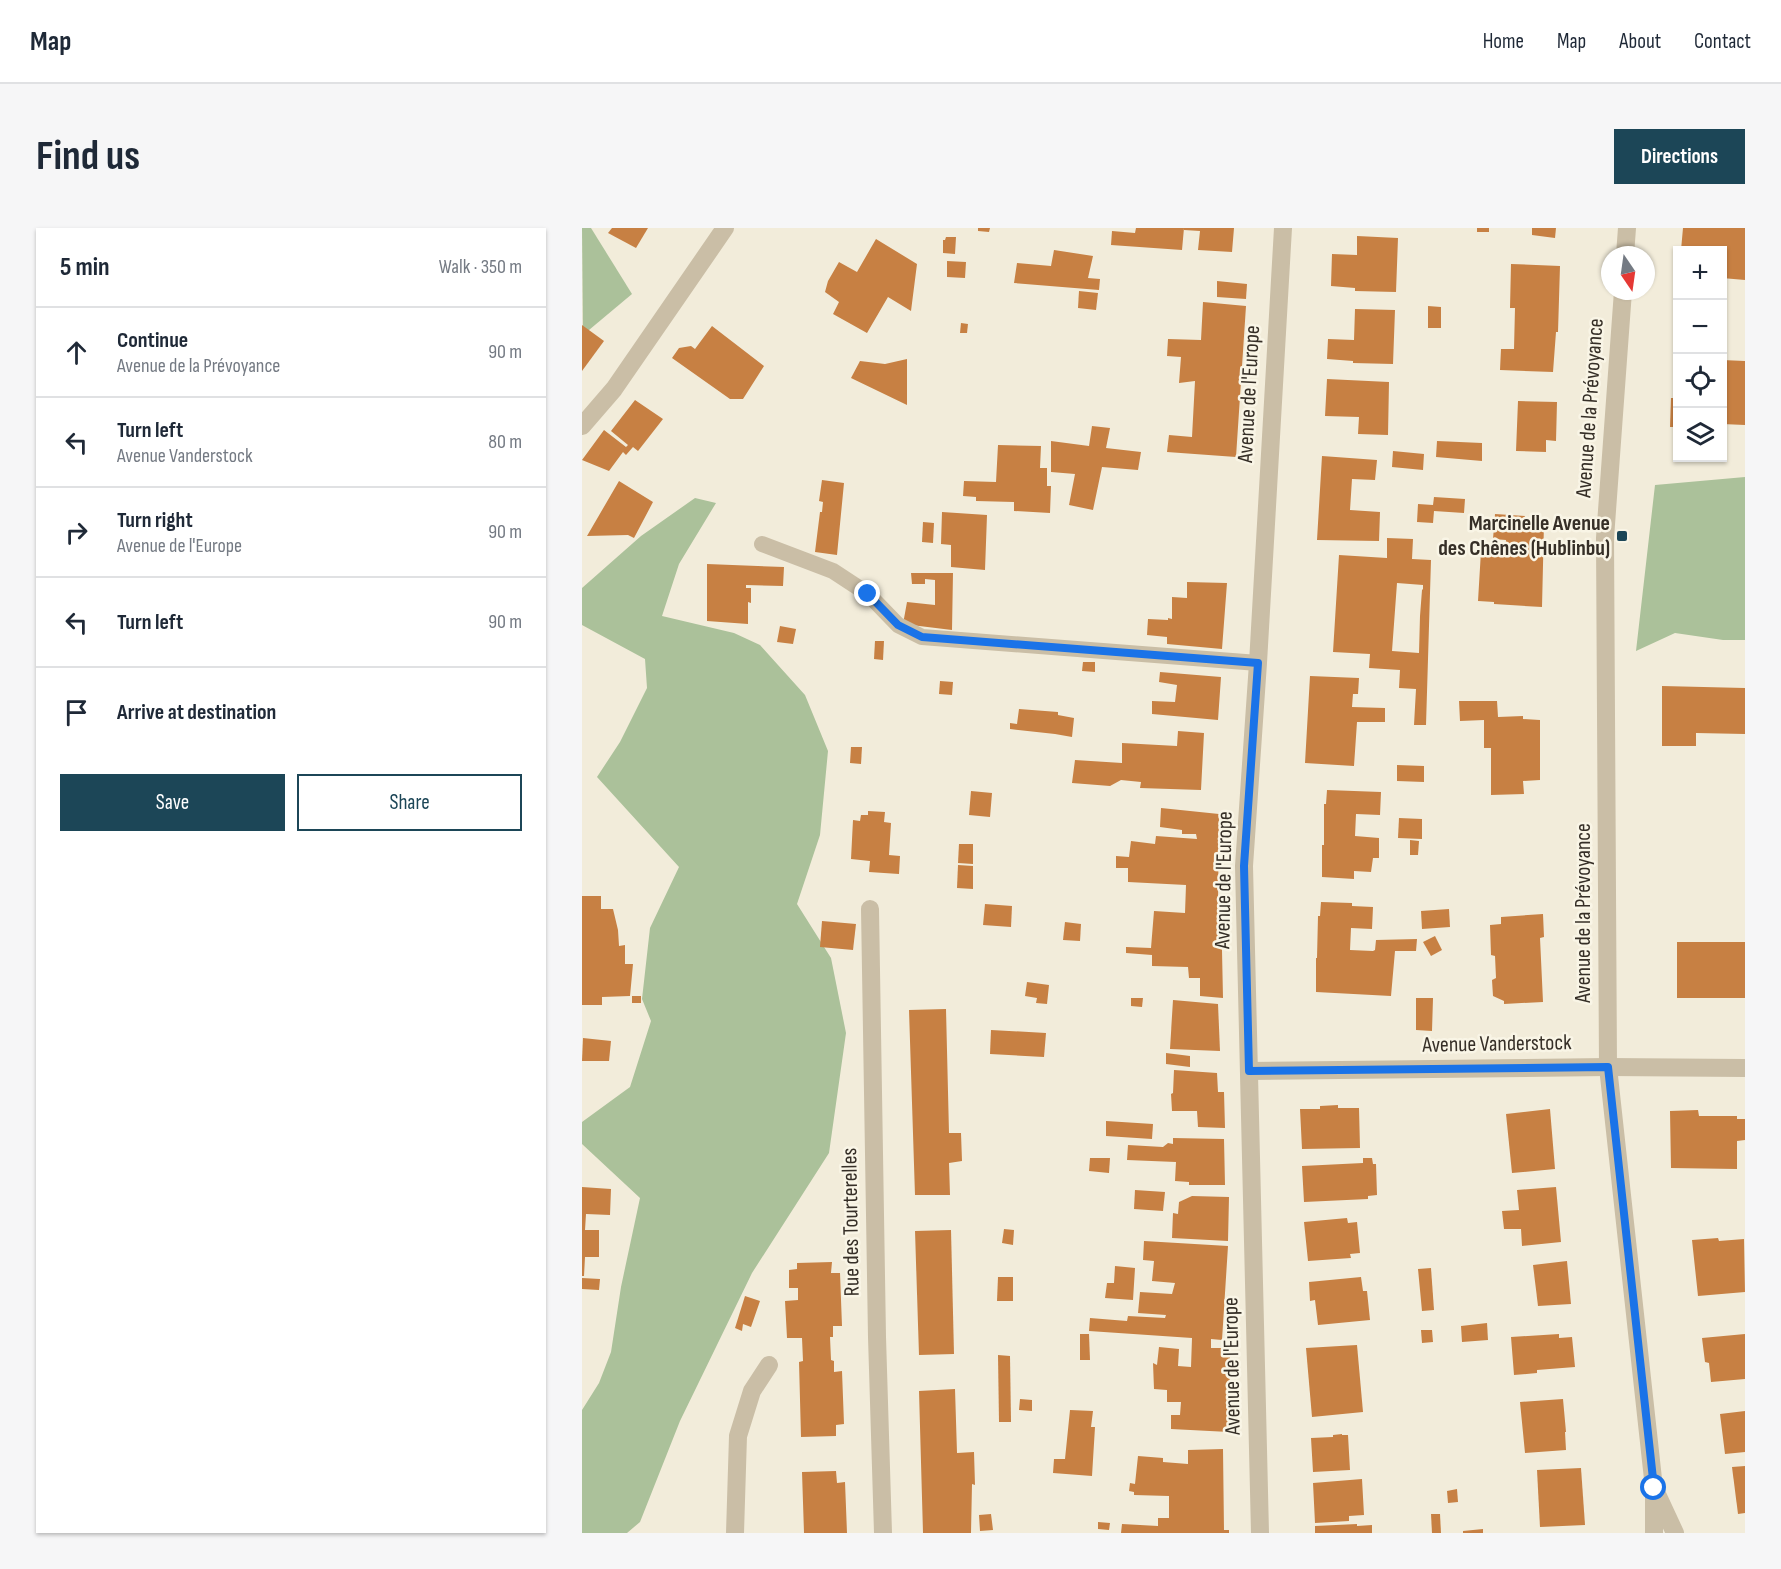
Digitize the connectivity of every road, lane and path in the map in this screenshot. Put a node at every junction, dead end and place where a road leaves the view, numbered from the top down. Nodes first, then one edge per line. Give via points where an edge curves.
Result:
1 (725, 228) edge
2 (1283, 228) edge
3 (1627, 228) edge
4 (1626, 246) edge
5 (1622, 300) edge
6 (582, 426) edge
7 (762, 544) dead end
8 (1258, 663) junction
9 (870, 909) dead end
10 (1608, 1067) junction
11 (1745, 1068) edge
12 (1249, 1071) junction
13 (769, 1365) dead end
14 (1654, 1488) junction
15 (735, 1533) edge
16 (883, 1533) edge
17 (1260, 1533) edge
18 (1654, 1533) edge
19 (1675, 1533) edge

1 - 6 street via 614,389
2 - 8 street, Avenue de l'Europe
3 - 4 street
5 - 10 street, Avenue de la Prévoyance via 1605,538
7 - 8 lane via 833,571 868,594 898,625 922,637
8 - 12 street, Avenue de l'Europe via 1244,866
9 - 16 street, Rue des Tourterelles
10 - 11 street, Avenue Vanderstock
10 - 12 street, Avenue Vanderstock
10 - 14 street, Avenue de la Prévoyance
12 - 17 street, Avenue de l'Europe
13 - 15 street via 752,1390 738,1436
14 - 18 street, Avenue de la Prévoyance
14 - 19 street

